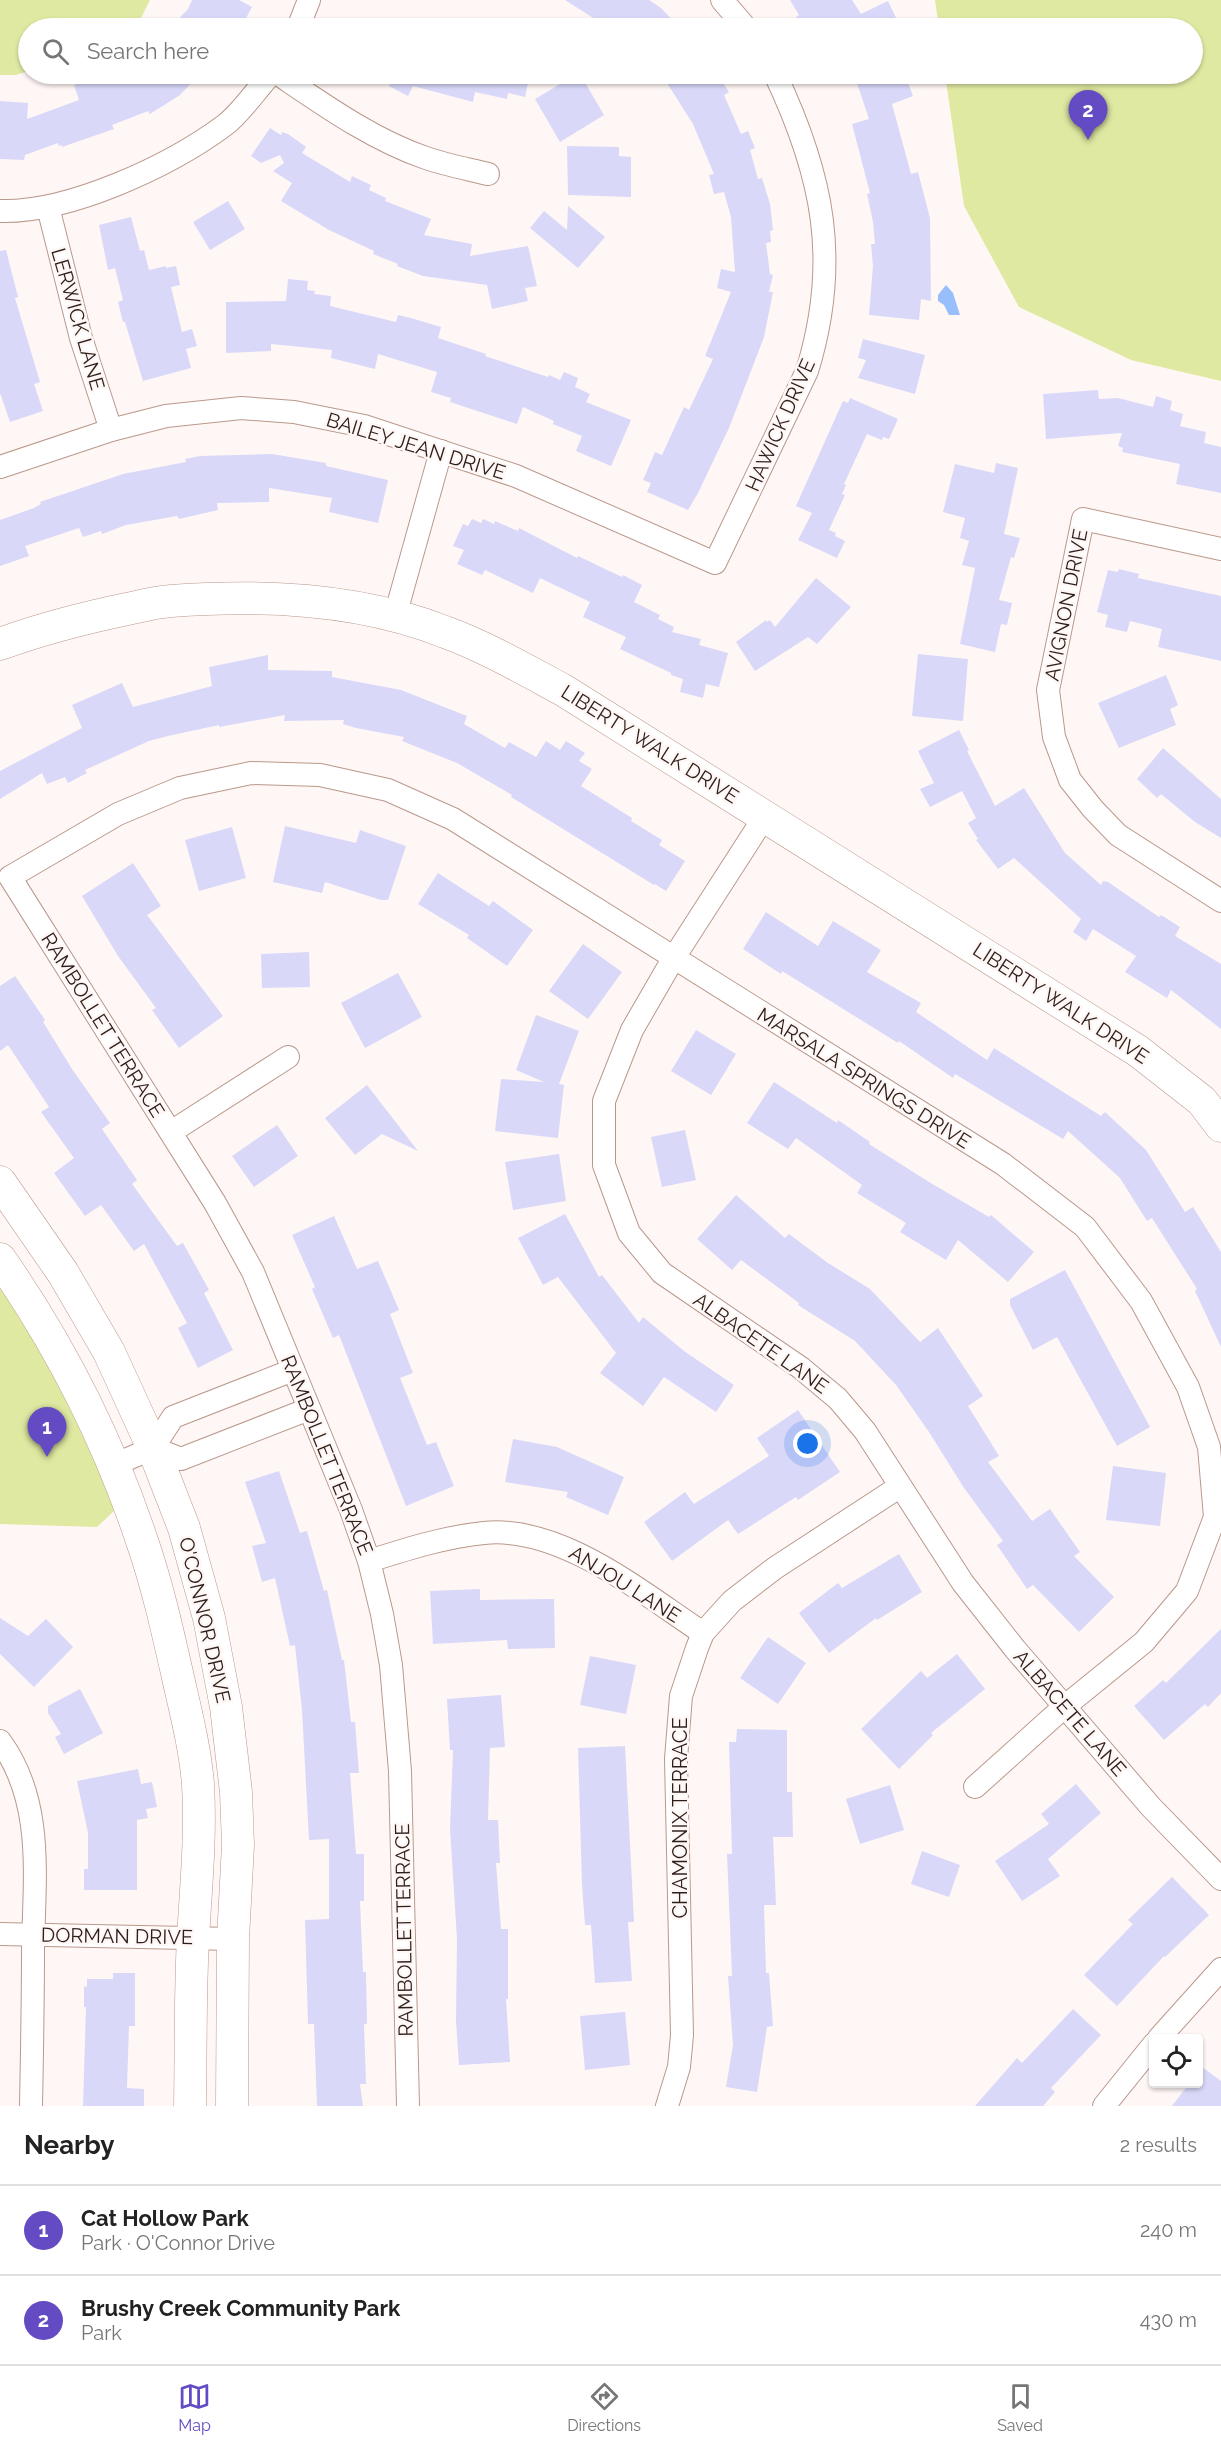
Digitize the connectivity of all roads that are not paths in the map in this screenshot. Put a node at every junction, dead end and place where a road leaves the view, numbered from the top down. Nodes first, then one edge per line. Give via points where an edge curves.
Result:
1 (309, 0) edge
2 (722, 0) edge
3 (302, 18) edge
4 (737, 18) edge
5 (262, 84) edge
6 (293, 84) edge
7 (779, 84) edge
8 (488, 174) dead end
9 (48, 207) junction
10 (0, 211) edge
11 (111, 430) junction
12 (441, 451) junction
13 (0, 467) edge
14 (1221, 549) edge
15 (715, 563) joint
16 (395, 616) junction
17 (0, 644) edge
18 (765, 816) junction
19 (10, 877) joint
20 (1221, 901) edge
21 (673, 959) junction
22 (288, 1057) dead end
23 (1221, 1126) edge
24 (171, 1132) junction
25 (0, 1182) edge
26 (0, 1259) edge
27 (293, 1370) junction
28 (309, 1408) junction
29 (153, 1448) junction
30 (114, 1466) junction
31 (899, 1487) junction
32 (369, 1560) junction
33 (703, 1633) junction
34 (1064, 1707) junction
35 (0, 1741) edge
36 (975, 1787) dead end
37 (1221, 1880) edge
38 (0, 1934) edge
39 (33, 1934) junction
40 (193, 1938) junction
41 (233, 1940) junction
42 (1221, 1969) edge
43 (1163, 2034) edge
44 (1149, 2050) edge
45 (31, 2106) edge
46 (190, 2106) edge
47 (232, 2106) edge
48 (408, 2106) edge
49 (667, 2106) edge
50 (1104, 2106) edge

1 - 3 street
2 - 4 street
5 - 9 street via 227,124 163,165
6 - 8 street via 387,141 426,158
7 - 15 street, HAWICK DRIVE via 802,135 820,205 825,239 823,307 807,371
9 - 10 street
9 - 11 street, LERWICK LANE via 81,338
11 - 12 street, BAILEY JEAN DRIVE via 166,416 259,408 329,417
11 - 13 street, BAILEY JEAN DRIVE
12 - 15 street, BAILEY JEAN DRIVE via 516,476
12 - 16 street
14 - 20 street, AVIGNON DRIVE via 1083,519 1048,690 1054,736 1070,780 1093,809 1118,835
16 - 17 main road, LIBERTY WALK DRIVE via 316,601 170,601 77,619
16 - 18 main road, LIBERTY WALK DRIVE via 445,631 502,657 563,690
18 - 21 street, ALBACETE LANE
18 - 23 main road, LIBERTY WALK DRIVE via 1138,1051 1202,1101
19 - 21 street, MARSALA SPRINGS DRIVE via 118,814 180,788 251,773 320,775 388,790 453,819
19 - 24 street, RAMBOLLET TERRACE
21 - 31 street, ALBACETE LANE via 632,1030 604,1101 604,1165 629,1233 662,1274 801,1368 838,1398 865,1431
21 - 34 street, MARSALA SPRINGS DRIVE via 1003,1164 1085,1227 1141,1301 1188,1387 1209,1447 1215,1517 1187,1591 1144,1642
22 - 24 street
24 - 27 street, RAMBOLLET TERRACE via 253,1272
25 - 29 main road, O'CONNOR DRIVE via 63,1273 104,1342
26 - 30 main road, O'CONNOR DRIVE via 71,1376
27 - 28 street, RAMBOLLET TERRACE
27 - 29 street via 173,1418
28 - 29 street via 181,1459
28 - 32 street, RAMBOLLET TERRACE
29 - 30 street
29 - 41 main road, O'CONNOR DRIVE via 184,1528 209,1618 226,1707 238,1845
30 - 40 main road, O'CONNOR DRIVE via 143,1543 191,1737 199,1811
31 - 33 street, CHAMONIX TERRACE via 775,1568 732,1601
31 - 34 street, ALBACETE LANE via 963,1583
32 - 33 street, ANJOU LANE via 455,1537 485,1533 526,1535 582,1555
32 - 48 street, RAMBOLLET TERRACE via 391,1665 400,1771
33 - 49 street, CHAMONIX TERRACE via 681,1696 676,1759 682,2035 679,2067
34 - 36 street, MARSALA SPRINGS DRIVE
34 - 37 street, ALBACETE LANE
35 - 39 street via 16,1766 32,1819 36,1856
38 - 39 street, DORMAN DRIVE
39 - 40 street, DORMAN DRIVE
39 - 45 street
40 - 41 street, DORMAN DRIVE
40 - 46 main road, O'CONNOR DRIVE
41 - 47 main road, O'CONNOR DRIVE
42 - 43 street
44 - 50 street

